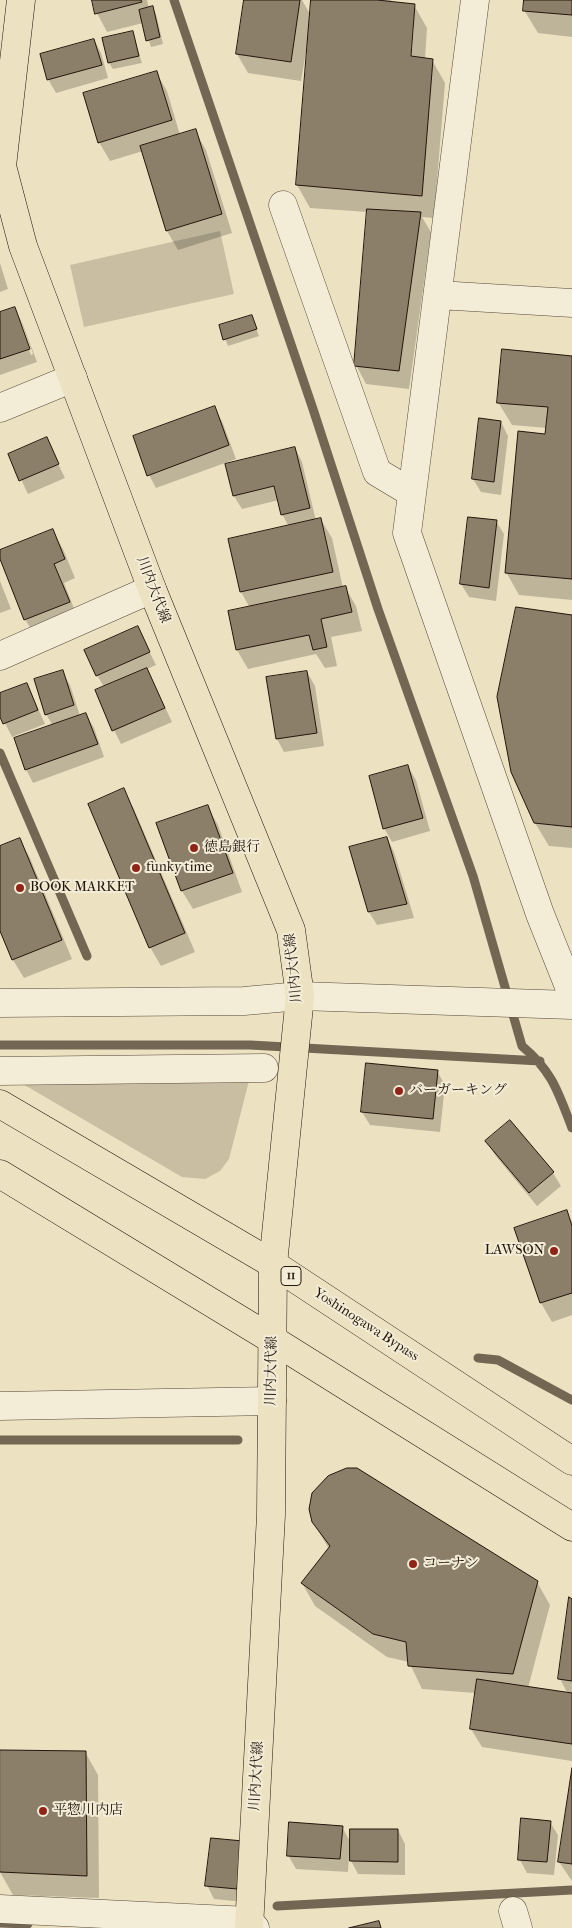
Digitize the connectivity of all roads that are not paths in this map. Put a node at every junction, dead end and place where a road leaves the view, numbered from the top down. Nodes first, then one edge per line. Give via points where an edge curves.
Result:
1 (21, 0) edge
2 (475, 0) edge
3 (1, 166) edge
4 (283, 205) dead end
5 (8, 223) edge
6 (438, 294) junction
7 (572, 303) edge
8 (73, 378) junction
9 (0, 408) edge
10 (412, 493) junction
11 (152, 589) junction
12 (0, 656) edge
13 (572, 994) edge
14 (300, 996) junction
15 (0, 1003) edge
16 (559, 1004) edge
17 (264, 1068) dead end
18 (0, 1071) edge
19 (0, 1104) edge
20 (0, 1174) edge
21 (273, 1264) junction
22 (273, 1340) junction
23 (272, 1401) junction
24 (0, 1406) edge
25 (572, 1461) edge
26 (572, 1527) edge
27 (0, 1909) edge
28 (251, 1926) edge

1 - 3 main road, 川内大代線
2 - 6 street
3 - 5 main road, 川内大代線
4 - 10 street via 377,472
5 - 8 main road, 川内大代線 via 23,246
6 - 7 street
6 - 10 street
8 - 9 street
8 - 11 main road, 川内大代線
10 - 13 street via 407,533 540,914
11 - 12 street
11 - 14 main road, 川内大代線 via 291,930
14 - 15 street via 244,1001
14 - 16 street
14 - 21 main road, 川内大代線
17 - 18 street
19 - 21 main road, Yoshinogawa Bypass / 11
20 - 22 main road
21 - 22 main road, 川内大代線
21 - 25 main road, Yoshinogawa Bypass / 11
22 - 23 main road, 川内大代線
22 - 26 main road
23 - 24 street
23 - 28 main road, 川内大代線 via 271,1515
27 - 28 street

